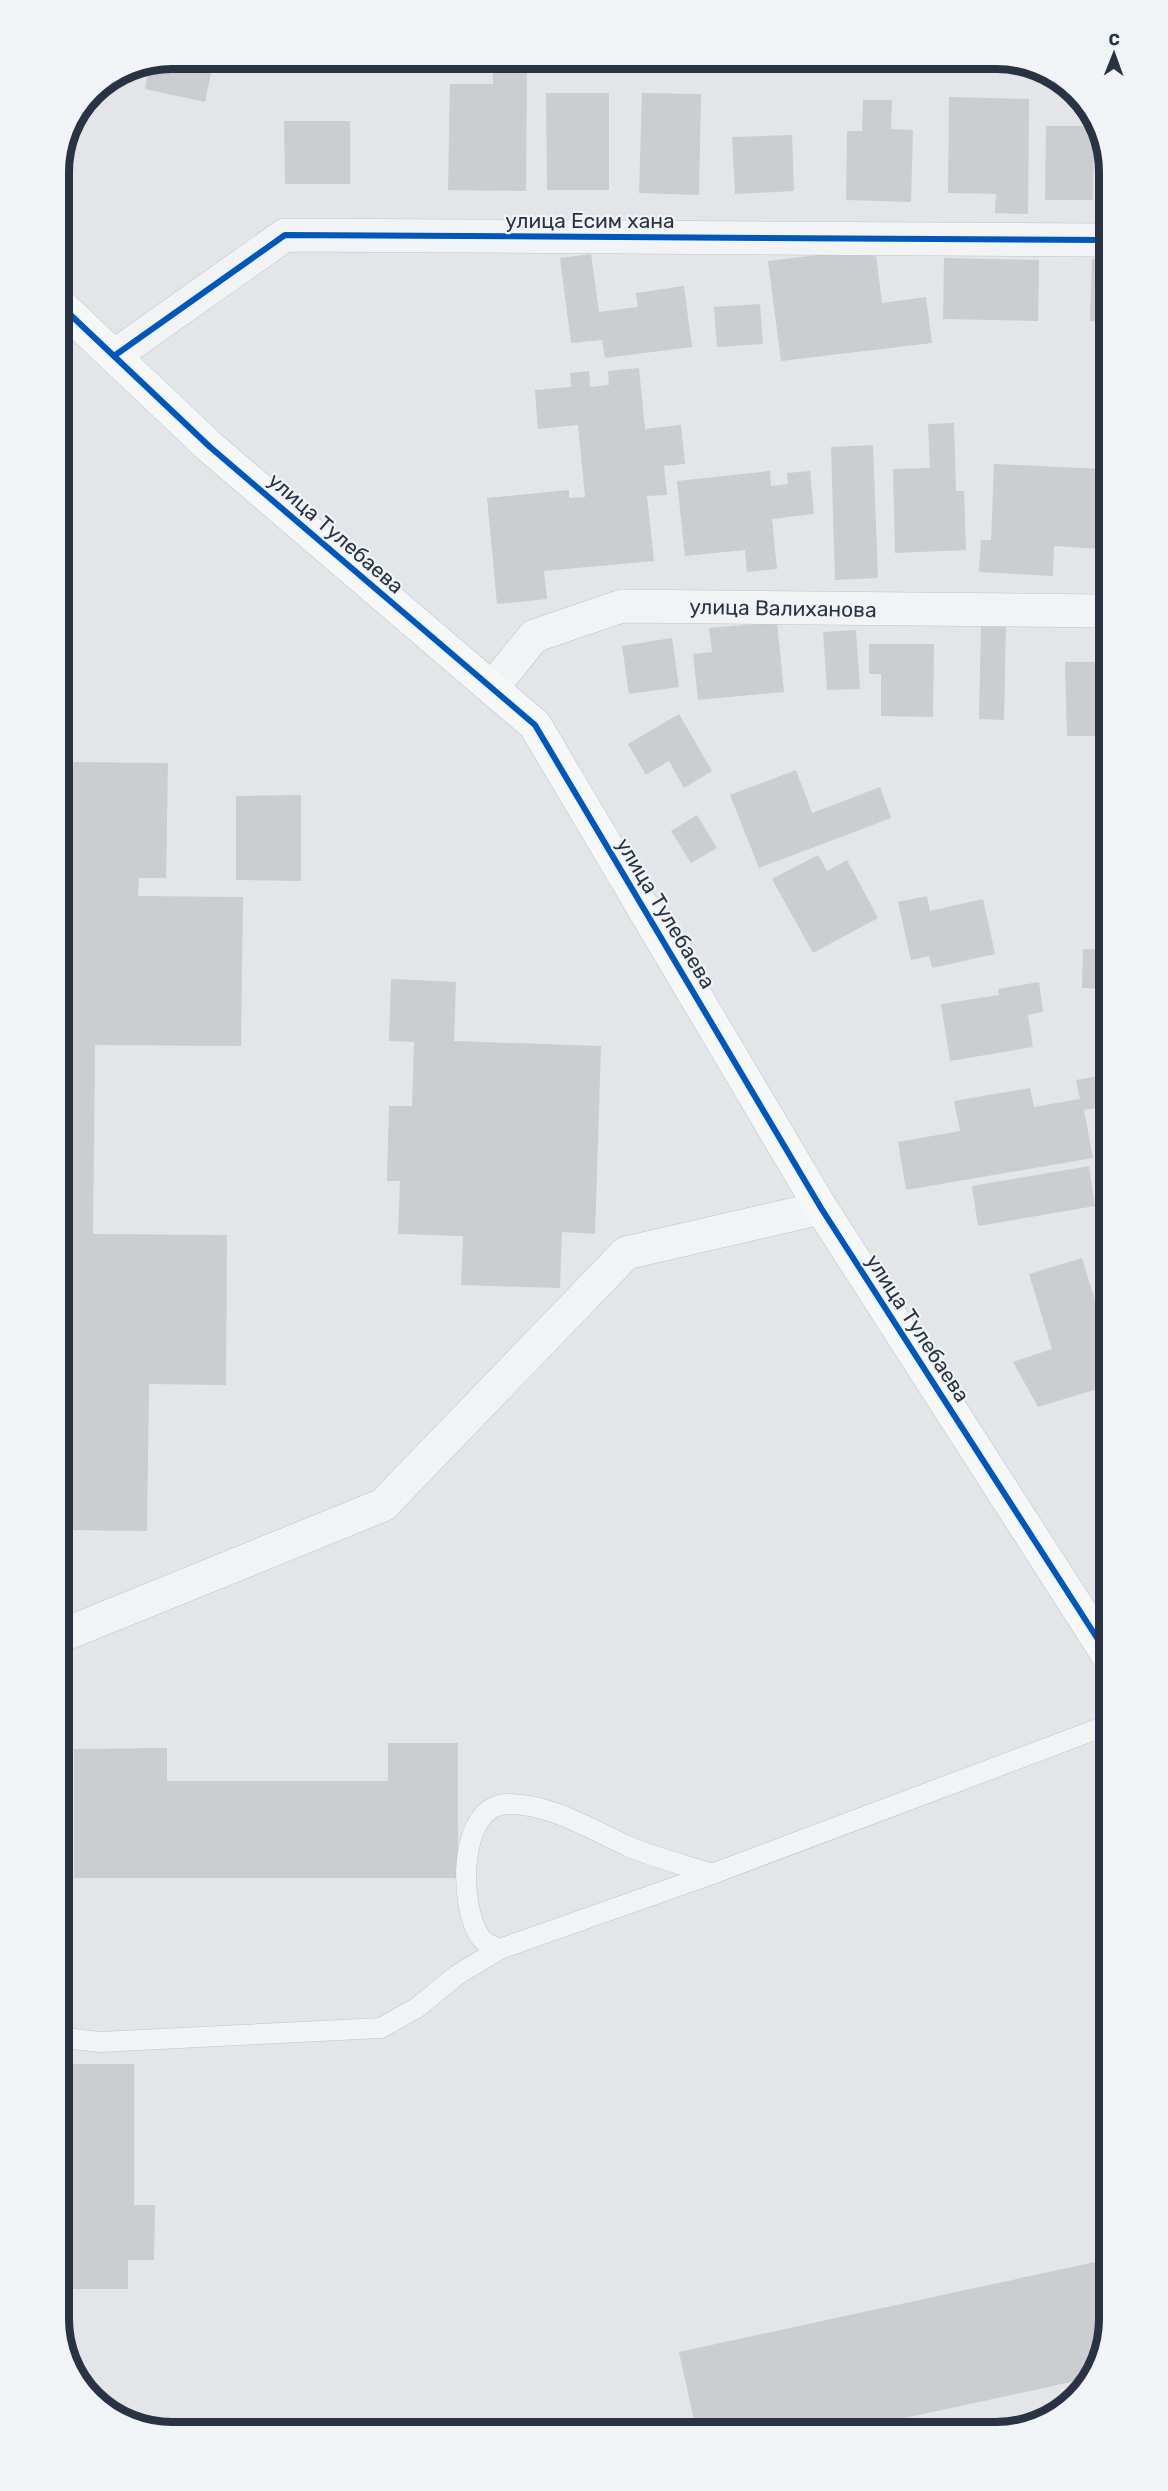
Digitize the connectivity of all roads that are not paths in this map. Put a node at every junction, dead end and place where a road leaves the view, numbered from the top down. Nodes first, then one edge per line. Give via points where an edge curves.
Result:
1 (1099, 240) edge
2 (69, 313) edge
3 (114, 356) junction
4 (1099, 611) edge
5 (492, 688) junction
6 (821, 1208) junction
7 (69, 1633) edge
8 (1099, 1641) edge
9 (1099, 1728) edge
10 (712, 1874) junction
11 (500, 1949) junction
12 (69, 2039) edge

1 - 3 street, улица Есим хана via 285,235
2 - 3 street, улица Тулебаева
3 - 5 street, улица Тулебаева via 210,447
4 - 5 street, улица Валиханова via 622,606 534,636
5 - 6 street, улица Тулебаева via 534,725
6 - 7 street via 626,1253 383,1505
6 - 8 street, улица Тулебаева
9 - 10 lane
10 - 11 lane
10 - 11 lane via 632,1847 541,1808 508,1803 488,1810 476,1825 468,1848 466,1881 474,1928 482,1941
11 - 12 lane via 381,2028 100,2042

